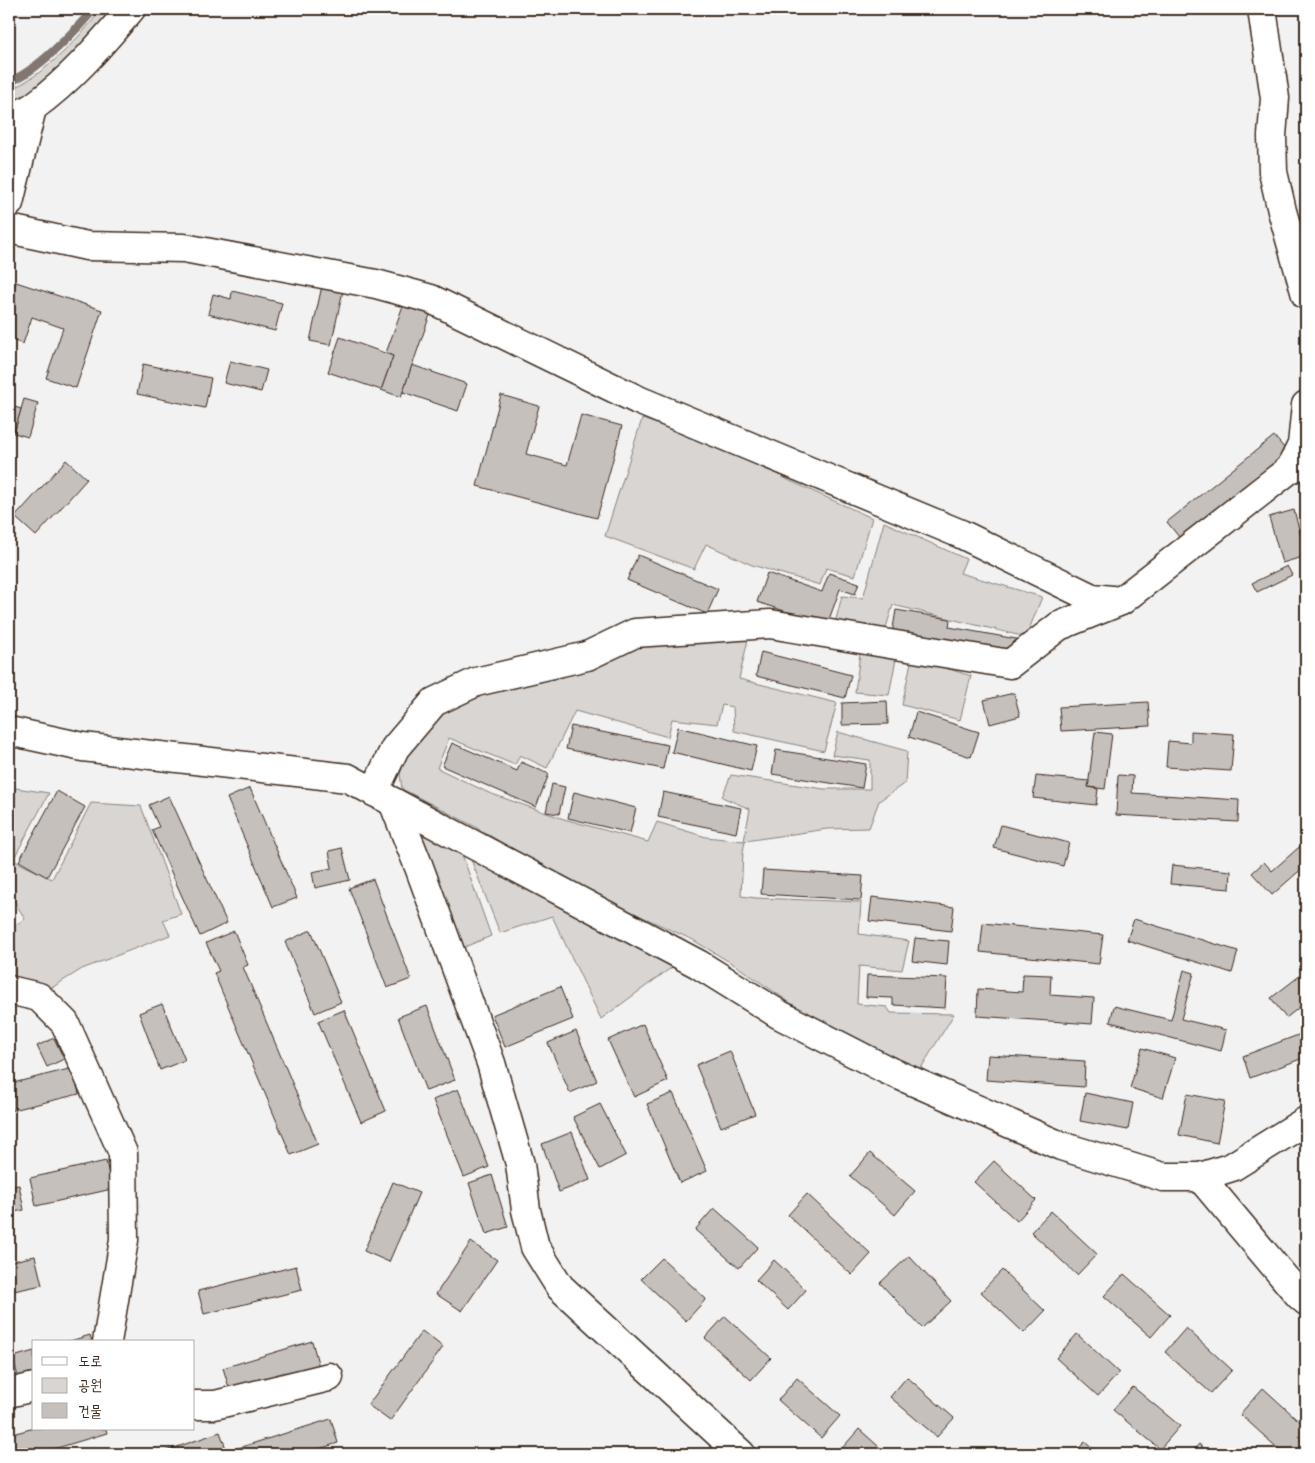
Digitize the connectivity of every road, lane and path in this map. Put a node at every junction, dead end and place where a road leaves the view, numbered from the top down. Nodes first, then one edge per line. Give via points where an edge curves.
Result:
1 (131, 9) edge
2 (1262, 9) edge
3 (20, 114) edge
4 (9, 203) edge
5 (9, 230) edge
6 (1306, 295) edge
7 (1306, 405) edge
8 (1298, 466) edge
9 (1121, 601) junction
10 (9, 731) edge
11 (383, 797) junction
12 (9, 990) edge
13 (1306, 1121) edge
14 (1200, 1177) junction
15 (1306, 1301) edge
16 (107, 1340) edge
17 (329, 1377) dead end
18 (32, 1387) edge
19 (9, 1393) edge
20 (195, 1405) edge
21 (741, 1454) edge

1 - 3 street via 68,78
2 - 6 street via 1275,98 1273,172
3 - 4 street
5 - 9 street via 87,246 184,248 376,284 431,300 638,400 961,534 1092,598
7 - 8 street
8 - 9 street
9 - 11 street via 1059,626 1010,664 770,624 635,633 587,656 476,682 434,702 395,748
10 - 11 street via 83,747 348,778
11 - 14 street via 690,960 780,1015 887,1070 1061,1146 1163,1177
11 - 21 street via 419,867 490,1063 520,1164 535,1248 560,1287
12 - 16 street via 39,997 65,1023 123,1153 124,1240
13 - 14 street via 1232,1167
14 - 15 street
17 - 20 street via 215,1405
18 - 19 street

